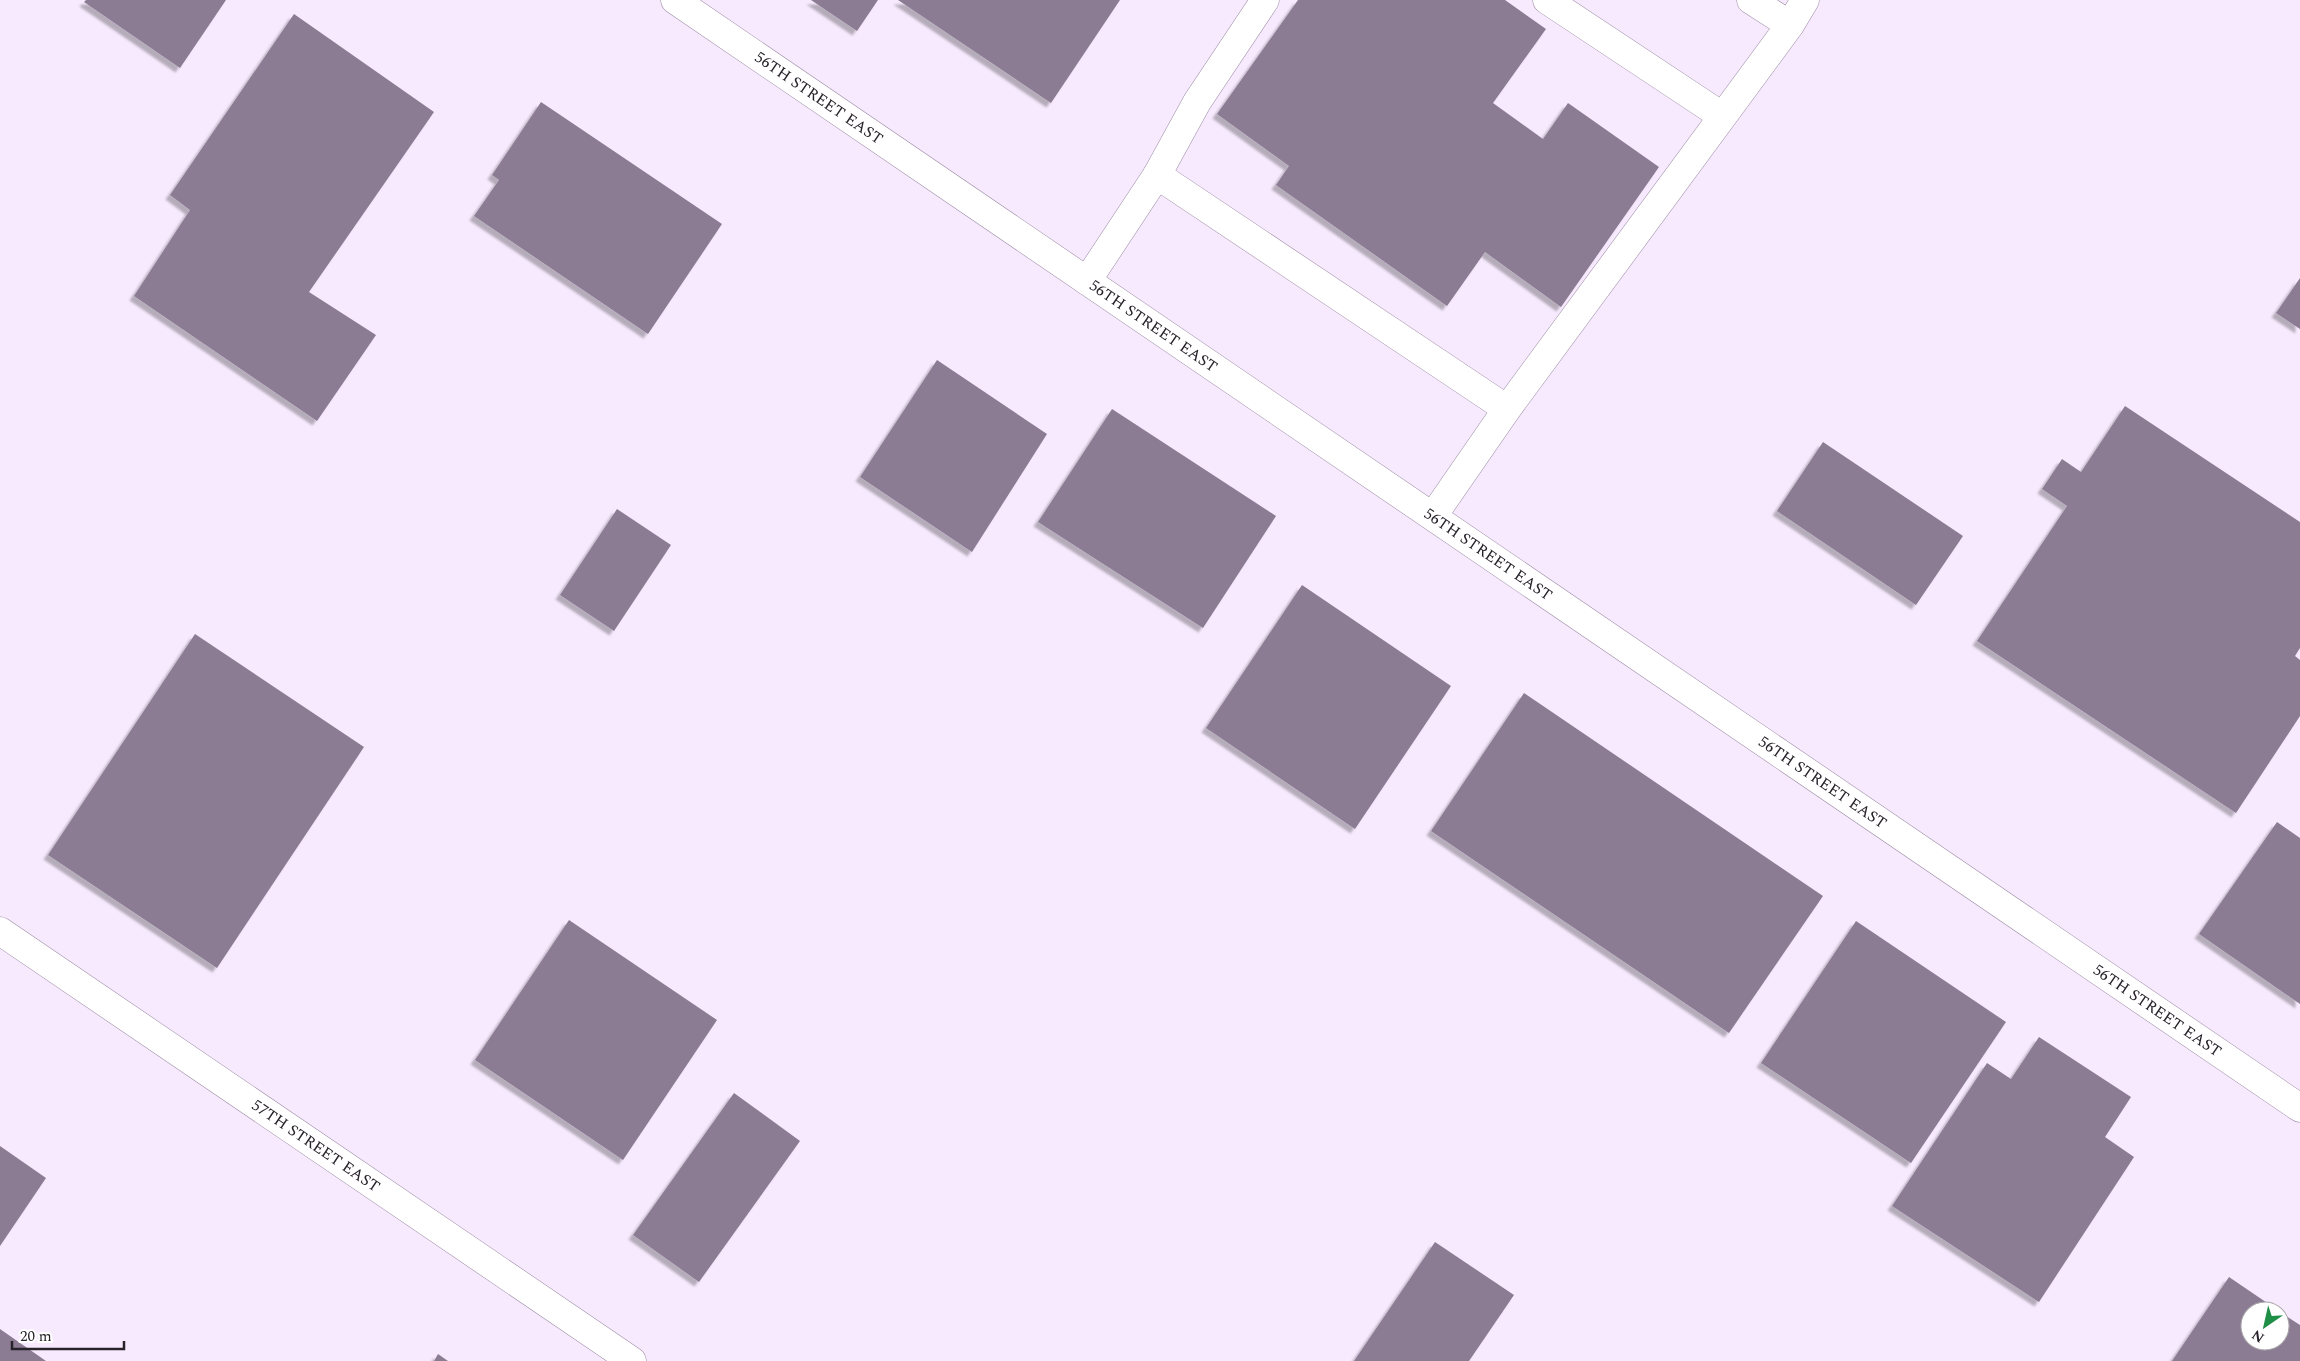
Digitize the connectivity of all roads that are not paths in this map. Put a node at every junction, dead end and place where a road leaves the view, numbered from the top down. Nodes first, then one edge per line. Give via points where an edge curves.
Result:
1 (675, 0) edge
2 (1265, 0) edge
3 (1547, 0) edge
4 (1752, 0) edge
5 (1805, 0) edge
6 (1790, 25) junction
7 (1722, 116) junction
8 (1157, 175) junction
9 (1087, 281) junction
10 (1507, 409) junction
11 (1433, 516) junction
12 (0, 931) edge
13 (2300, 1108) edge
14 (632, 1361) edge

1 - 9 street, 56TH STREET EAST
2 - 8 street via 1197,102
3 - 7 street
4 - 6 street
5 - 6 street
6 - 7 street
7 - 10 street
8 - 9 street
8 - 10 street
9 - 11 street, 56TH STREET EAST
10 - 11 street
11 - 13 street, 56TH STREET EAST
12 - 14 street, 57TH STREET EAST

